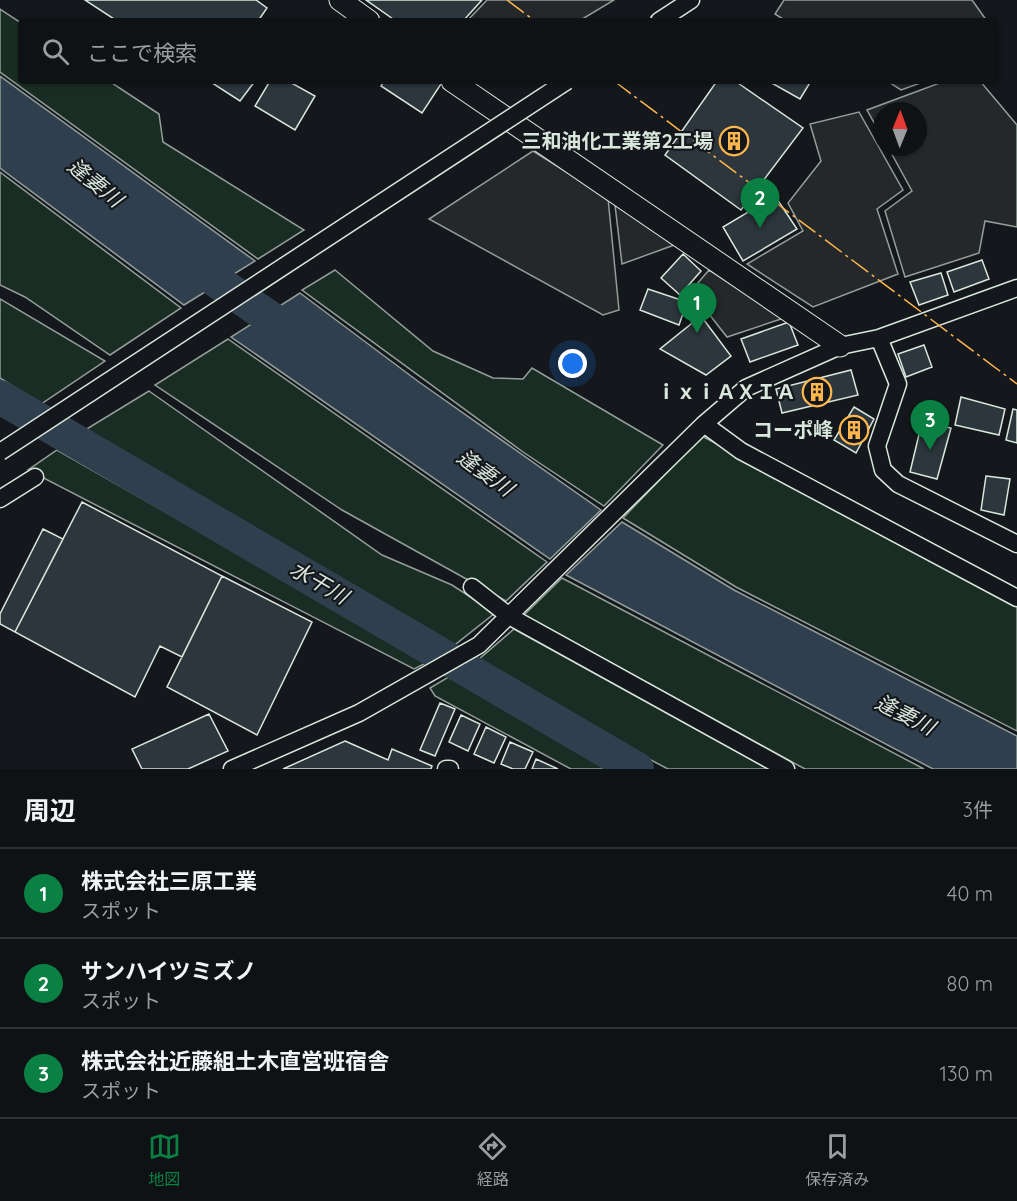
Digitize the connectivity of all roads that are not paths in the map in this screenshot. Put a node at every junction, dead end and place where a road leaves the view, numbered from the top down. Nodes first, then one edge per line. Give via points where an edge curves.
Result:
1 (340, 0) edge
2 (691, 0) edge
3 (365, 18) edge
4 (664, 18) edge
5 (456, 84) edge
6 (562, 84) edge
7 (1017, 288) edge
8 (879, 338) junction
9 (840, 346) junction
10 (704, 424) junction
11 (0, 452) edge
12 (35, 477) dead end
13 (0, 499) edge
14 (1017, 544) edge
15 (472, 587) dead end
16 (1017, 598) edge
17 (509, 616) junction
18 (232, 769) edge
19 (786, 769) edge

1 - 3 street
2 - 4 street
5 - 9 street
6 - 11 street, bridge
7 - 8 street
8 - 9 street
8 - 14 street via 898,384 877,446 883,470 898,484
9 - 10 street via 746,388
10 - 16 street via 741,451
10 - 17 street
12 - 13 street
15 - 17 street
17 - 18 street via 479,645 359,713
17 - 19 street

